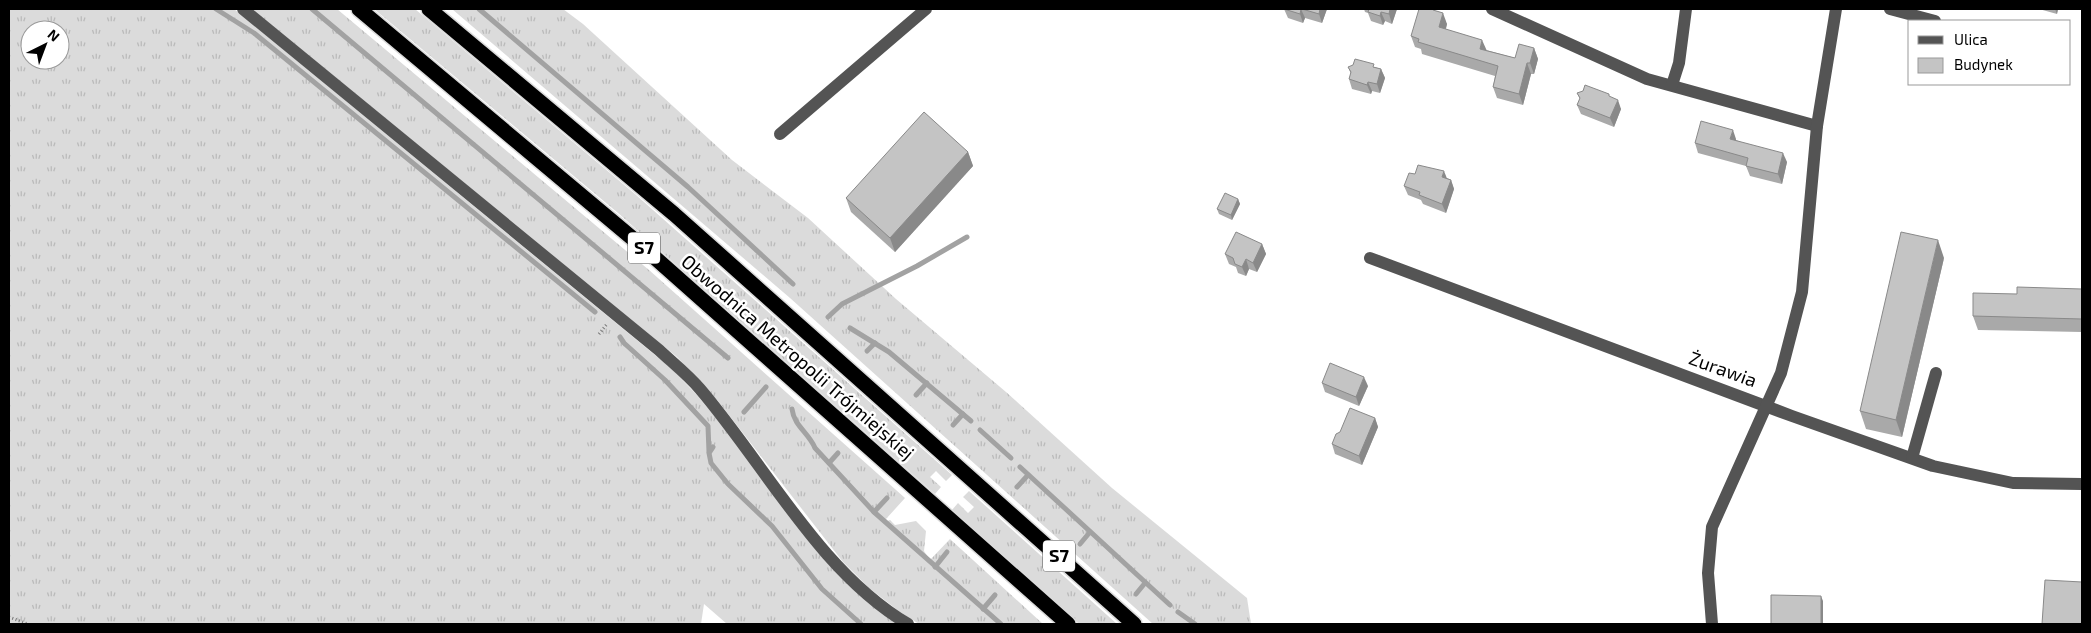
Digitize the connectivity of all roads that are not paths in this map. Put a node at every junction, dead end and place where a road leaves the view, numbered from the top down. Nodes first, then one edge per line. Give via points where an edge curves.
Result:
1 (243, 9) edge
2 (359, 9) edge
3 (429, 9) edge
4 (926, 9) edge
5 (1492, 9) edge
6 (1686, 9) edge
7 (1836, 9) edge
8 (1890, 9) edge
9 (1932, 20) edge
10 (1672, 85) junction
11 (1817, 126) junction
12 (780, 134) dead end
13 (1370, 258) dead end
14 (1936, 374) dead end
15 (1768, 406) junction
16 (1912, 458) junction
17 (2082, 484) edge
18 (908, 624) edge
19 (1068, 624) edge
20 (1134, 624) edge
21 (1712, 624) edge

1 - 18 street via 659,350 699,388 816,539 854,582
2 - 19 highway, Obwodnica Metropolii Trójmiejskiej / S7 via 644,248
3 - 20 highway, Obwodnica Metropolii Trójmiejskiej / S7 via 674,214
4 - 12 street
5 - 10 street via 1647,79
6 - 10 street via 1679,63
7 - 11 street, Żurawia
8 - 9 street
10 - 11 street
11 - 15 street, Żurawia via 1802,292 1781,373
13 - 15 street, Żurawia
14 - 16 street
15 - 16 street
15 - 21 street via 1712,527 1708,573
16 - 17 street via 1933,466 2013,483

